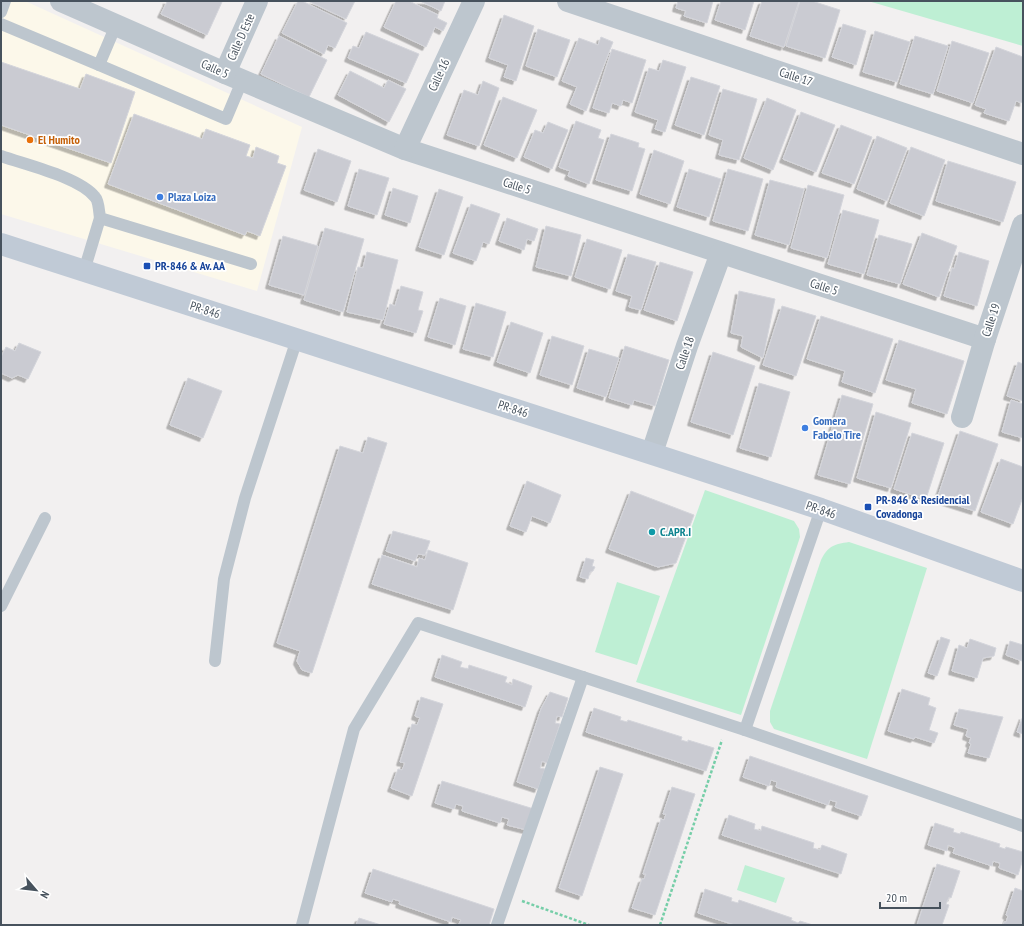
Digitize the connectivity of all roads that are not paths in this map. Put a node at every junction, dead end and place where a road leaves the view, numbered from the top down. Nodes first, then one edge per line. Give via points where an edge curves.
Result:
1 (5, 1) edge
2 (61, 1) edge
3 (257, 1) edge
4 (474, 1) edge
5 (568, 1) edge
6 (1, 12) edge
7 (1, 24) edge
8 (116, 25) junction
9 (99, 65) junction
10 (233, 77) junction
11 (405, 149) junction
12 (1023, 154) edge
13 (1, 156) edge
14 (100, 218) junction
15 (1023, 225) edge
16 (1, 244) edge
17 (721, 253) junction
18 (251, 264) dead end
19 (84, 271) junction
20 (297, 339) junction
21 (985, 339) junction
22 (962, 417) dead end
23 (652, 453) junction
24 (821, 509) junction
25 (45, 518) dead end
26 (1023, 581) edge
27 (1, 606) edge
28 (215, 661) dead end
29 (583, 677) junction
30 (745, 730) junction
31 (1023, 826) edge
32 (302, 925) edge
33 (497, 925) edge

1 - 6 lane
2 - 8 street, Calle 5
3 - 10 street, Calle D Este
4 - 11 street, Calle 16
5 - 12 street, Calle 17
7 - 9 lane
8 - 9 lane
8 - 10 street, Calle 5
9 - 10 lane via 226,119
10 - 11 street, Calle 5
11 - 17 street, Calle 5
13 - 14 lane via 84,187 96,198
14 - 18 lane
14 - 19 lane
15 - 21 street, Calle 19
16 - 19 street, PR-846 / PR-846
17 - 21 street, Calle 5
17 - 23 street, Calle 18
19 - 20 street, PR-846 / PR-846
20 - 23 street, PR-846 / PR-846
20 - 28 lane via 243,505 224,578
21 - 22 street, Calle 19
23 - 24 street, PR-846 / PR-846
24 - 26 street, PR-846 / PR-846
24 - 30 lane
25 - 27 lane
29 - 30 lane
29 - 32 lane via 418,623 354,729
29 - 33 lane
30 - 31 lane

